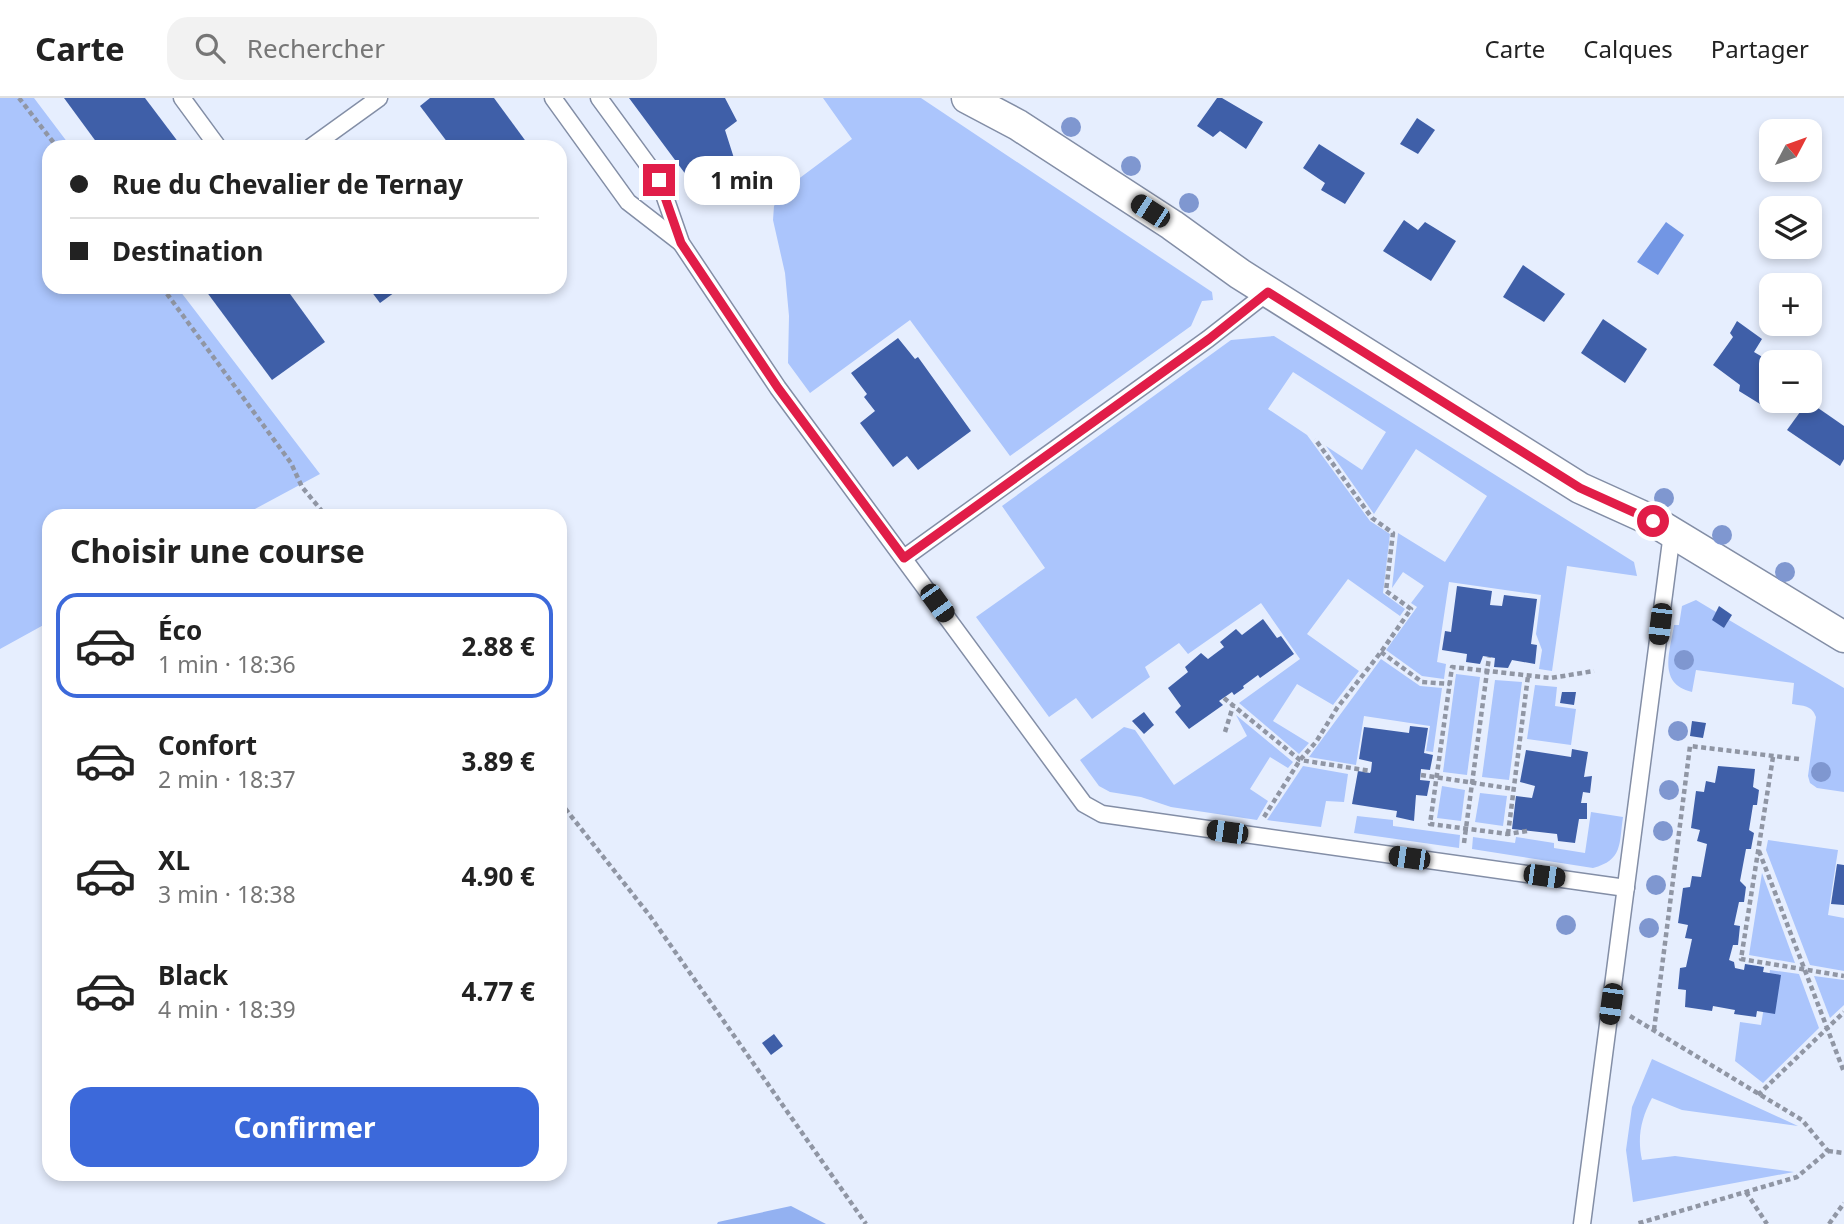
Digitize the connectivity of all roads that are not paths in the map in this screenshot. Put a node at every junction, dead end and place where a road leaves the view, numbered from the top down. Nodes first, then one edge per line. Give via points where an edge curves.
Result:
1 (182, 98) edge
2 (379, 98) edge
3 (553, 98) edge
4 (599, 98) edge
5 (967, 98) edge
6 (213, 140) edge
7 (321, 140) edge
8 (681, 243) junction
9 (1268, 292) junction
10 (1672, 533) junction
11 (904, 558) junction
12 (1844, 636) edge
13 (1626, 888) junction
14 (1582, 1224) edge

1 - 6 lane
2 - 7 lane
3 - 8 lane via 628,202
4 - 8 lane via 659,180
5 - 9 street via 1018,125
8 - 11 lane via 778,388
9 - 10 street via 1580,488
9 - 11 lane
10 - 12 street
10 - 13 lane
11 - 13 lane via 1084,804 1102,814
13 - 14 lane

